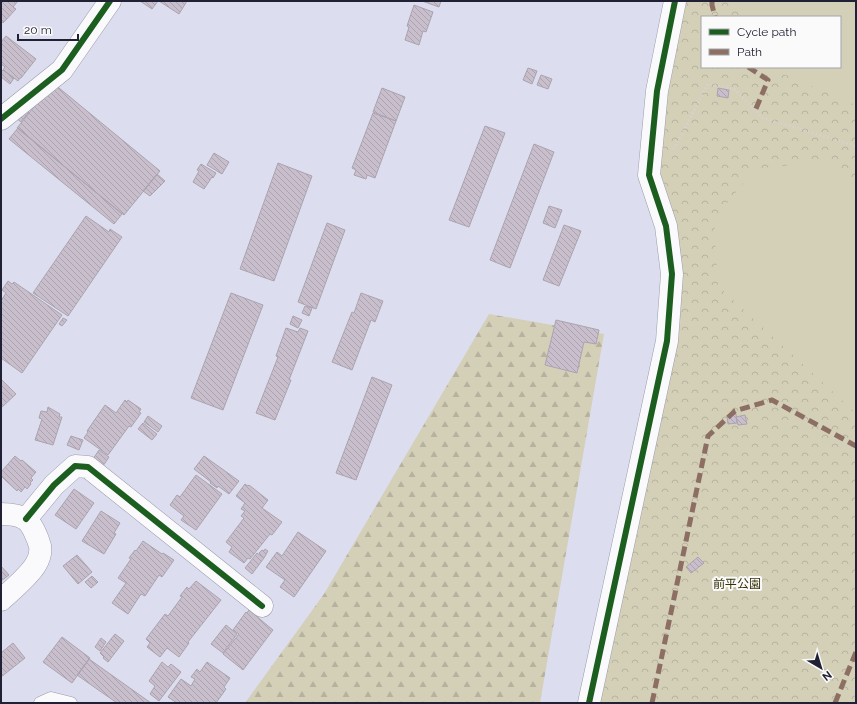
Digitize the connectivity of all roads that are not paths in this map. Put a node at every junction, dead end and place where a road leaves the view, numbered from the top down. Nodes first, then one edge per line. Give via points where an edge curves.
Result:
1 (110, 1) edge
2 (675, 1) edge
3 (1, 119) edge
4 (1, 514) edge
5 (26, 519) junction
6 (1, 600) edge
7 (262, 606) dead end
8 (40, 703) edge
9 (71, 703) edge
10 (589, 703) edge

1 - 3 street via 62,70
2 - 10 street via 657,91 650,175 666,226 672,274 667,341
4 - 5 street
5 - 6 street via 40,547 39,558 35,566
5 - 7 street via 54,485 75,466 88,467
8 - 9 lane via 51,698

